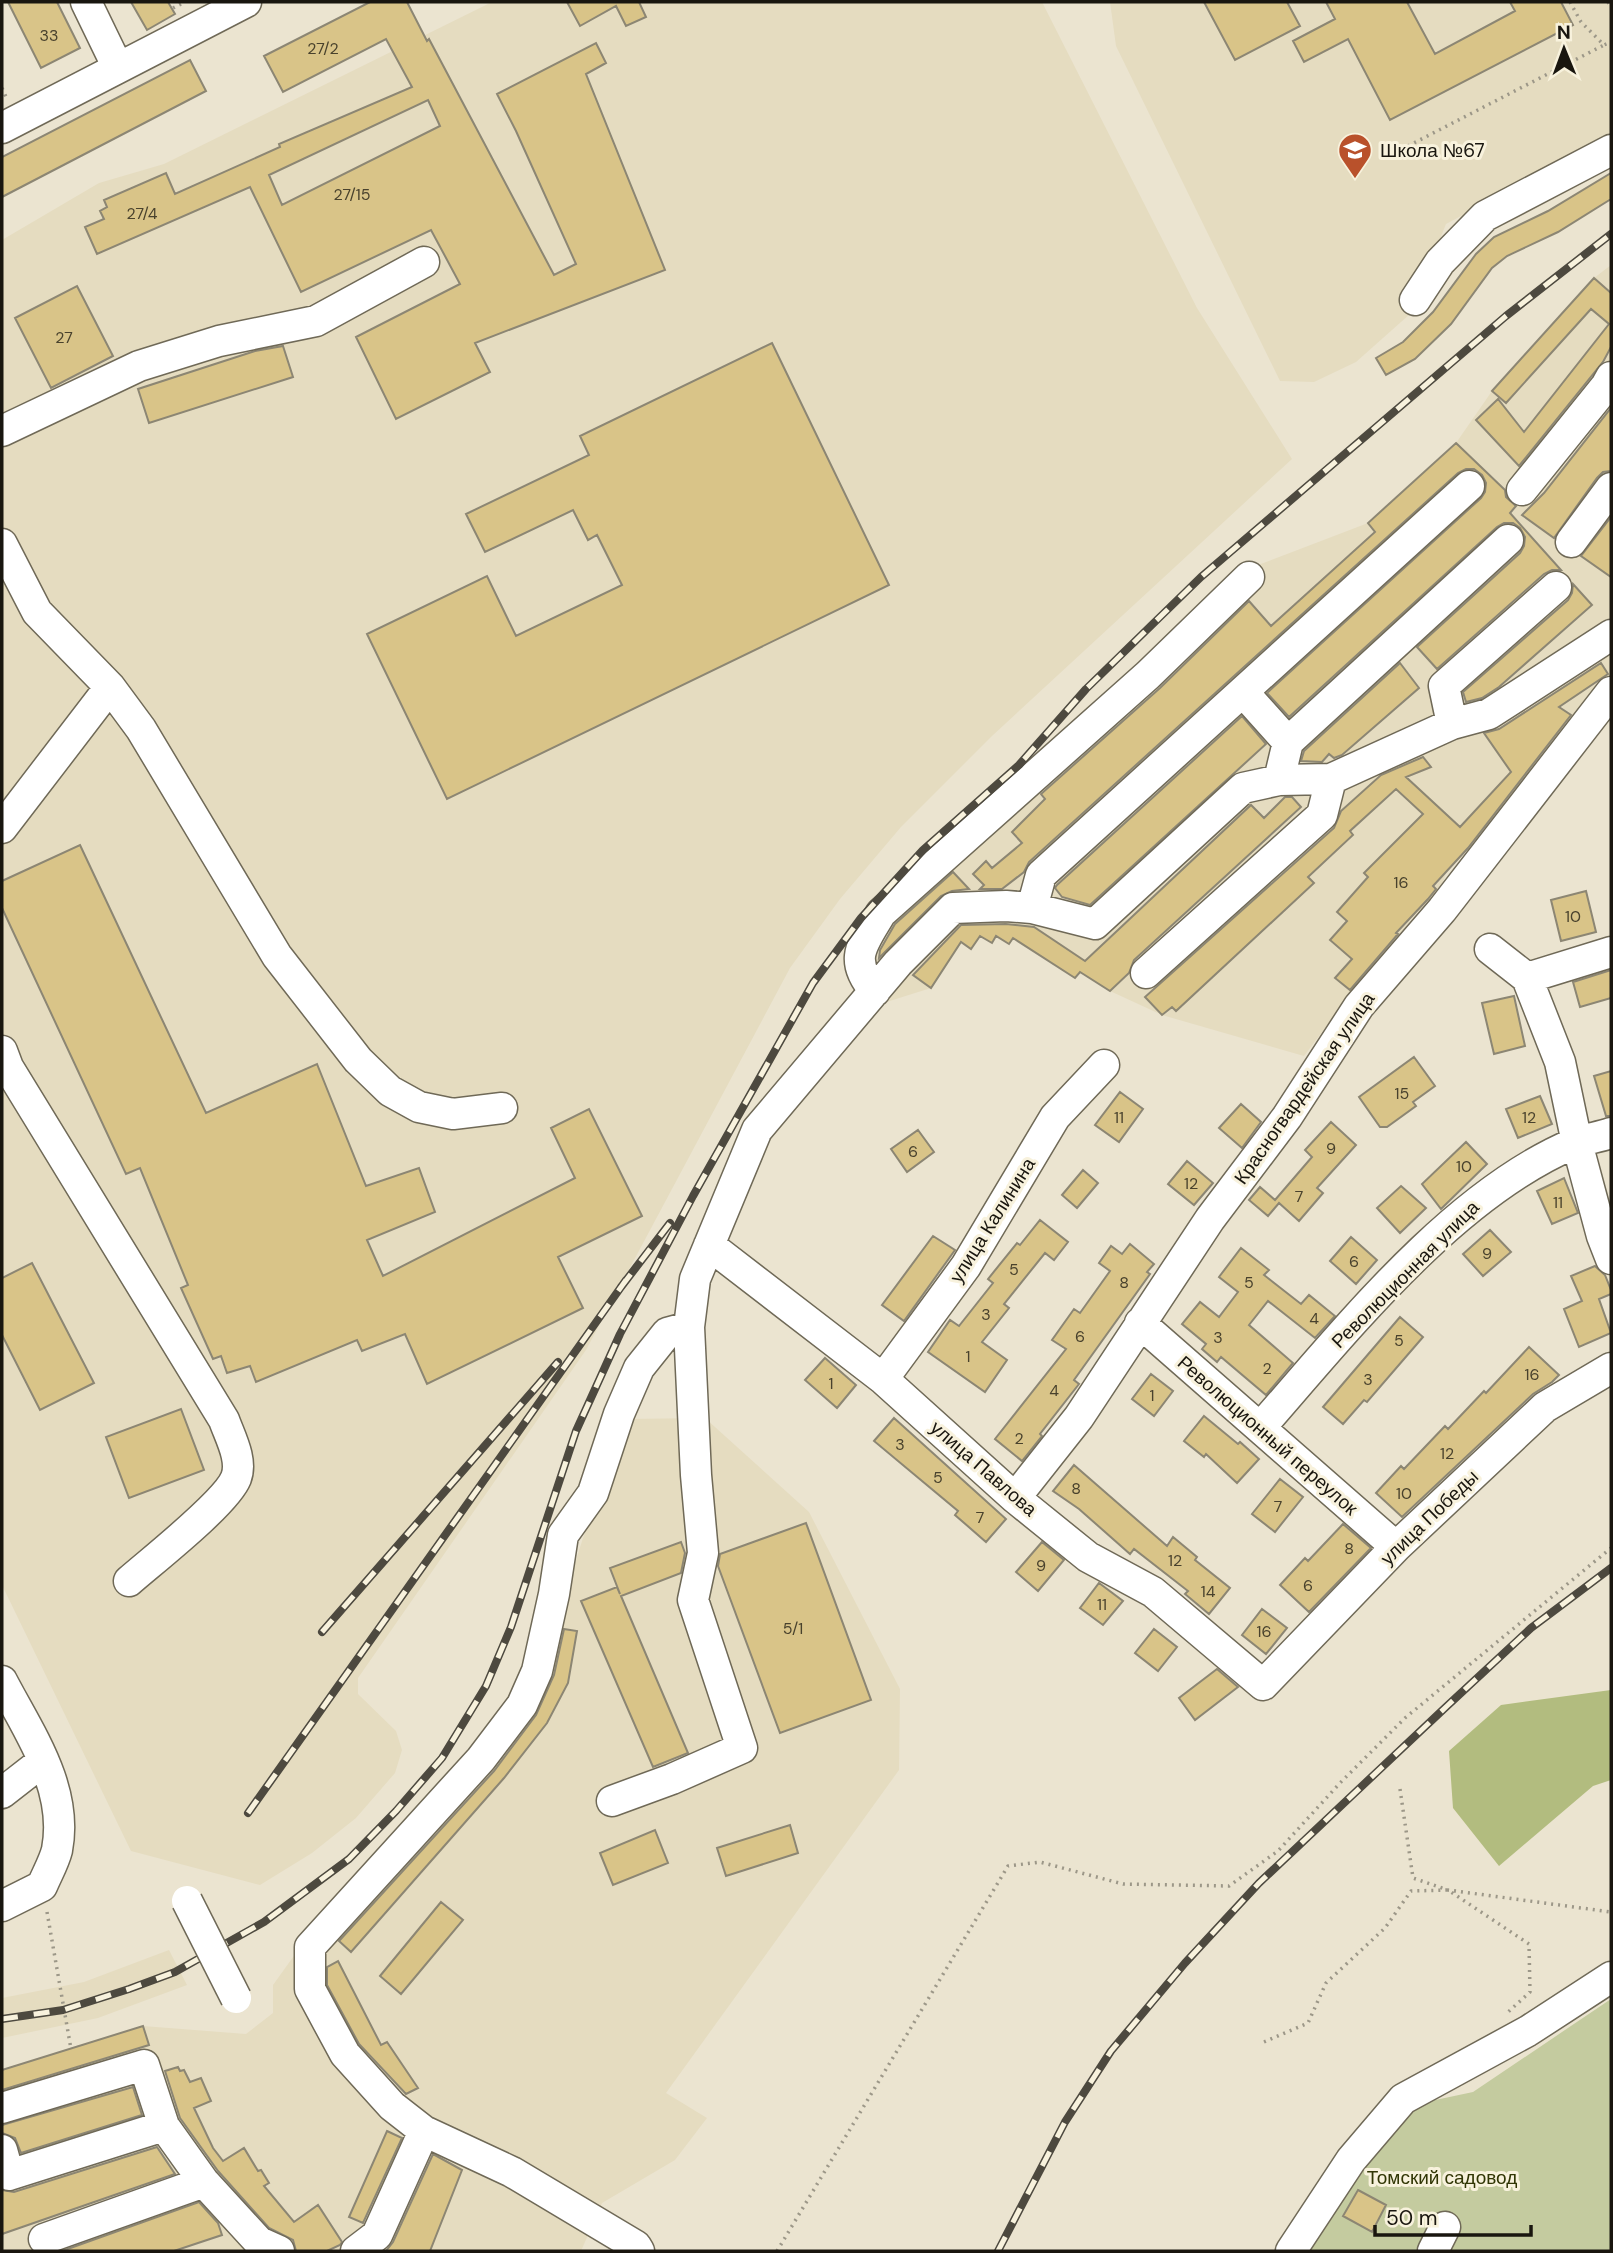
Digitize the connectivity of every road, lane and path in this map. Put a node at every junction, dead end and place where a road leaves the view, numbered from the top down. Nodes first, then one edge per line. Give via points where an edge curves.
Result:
1 (86, 2) edge
2 (185, 2) edge
3 (246, 2) edge
4 (1570, 2) edge
5 (1608, 2) edge
6 (173, 8) dead end
7 (1611, 8) edge
8 (1611, 42) edge
9 (1604, 44) junction
10 (118, 68) junction
11 (2, 128) edge
12 (1408, 146) dead end
13 (1611, 150) edge
14 (424, 262) dead end
15 (1415, 300) dead end
16 (1610, 384) edge
17 (2, 430) edge
18 (1469, 486) dead end
19 (1611, 488) edge
20 (1521, 490) dead end
21 (1508, 540) dead end
22 (1571, 542) dead end
23 (2, 544) edge
24 (1249, 577) dead end
25 (1556, 587) dead end
26 (1611, 635) edge
27 (110, 687) junction
28 (1611, 692) edge
29 (1244, 693) junction
30 (1452, 724) junction
31 (1288, 742) junction
32 (1331, 779) junction
33 (1279, 780) junction
34 (2, 828) edge
35 (1032, 908) junction
36 (1490, 949) dead end
37 (1611, 952) edge
38 (1146, 973) dead end
39 (1527, 978) junction
40 (875, 991) junction
41 (2, 1051) edge
42 (1104, 1065) dead end
43 (502, 1108) dead end
44 (1611, 1133) edge
45 (1577, 1143) junction
46 (709, 1245) junction
47 (1611, 1259) edge
48 (1140, 1323) junction
49 (689, 1327) junction
50 (1611, 1368) edge
51 (883, 1379) junction
52 (1260, 1428) junction
53 (1015, 1498) junction
54 (1396, 1547) junction
55 (1611, 1548) edge
56 (129, 1581) dead end
57 (2, 1681) edge
58 (1262, 1685) joint
59 (43, 1761) junction
60 (1400, 1789) dead end
61 (2, 1793) edge
62 (612, 1801) dead end
63 (42, 1886) junction
64 (1448, 1891) junction
65 (187, 1901) dead end
66 (2, 1906) edge
67 (1611, 1912) edge
68 (1611, 1977) edge
69 (236, 1997) dead end
70 (1501, 2017) dead end
71 (1264, 2042) dead end
72 (71, 2049) dead end
73 (2, 2109) edge
74 (164, 2126) junction
75 (424, 2131) junction
76 (2, 2150) edge
77 (204, 2182) junction
78 (44, 2239) dead end
79 (257, 2248) edge
80 (1292, 2250) edge
81 (356, 2251) edge
82 (639, 2251) edge
83 (777, 2251) edge

1 - 10 street
2 - 6 path
3 - 10 street
4 - 9 path via 1581,22
5 - 7 path
8 - 9 path
9 - 12 path
10 - 11 street
13 - 15 street via 1485,216 1440,262
14 - 17 street via 316,321 219,341 139,366
16 - 20 street
18 - 29 street
19 - 22 street
21 - 31 street
23 - 27 street via 37,612
24 - 40 street via 1148,675 881,913 859,950 863,977
25 - 30 street via 1444,686
26 - 30 street via 1489,714
27 - 34 street
27 - 43 street via 174,781 278,956 358,1060 390,1091 419,1107 453,1114
28 - 48 street, Красногвардейская улица via 1443,910 1359,1006 1287,1117
29 - 31 street
29 - 35 street via 1041,875
30 - 32 street
31 - 33 street
32 - 33 street
32 - 38 street via 1322,814
33 - 35 street via 1243,788 1095,924
35 - 40 street via 953,908
36 - 39 street
37 - 39 street
39 - 45 street via 1560,1062
40 - 46 street via 757,1130
41 - 56 street via 224,1420 236,1453 236,1478 218,1503
42 - 51 street, улица Калинина via 1055,1117 966,1266
44 - 45 street, Революционная улица
45 - 47 street
45 - 52 street, Революционная улица via 1487,1194 1421,1253 1359,1315
46 - 49 street via 695,1279
46 - 51 street, улица Павлова
48 - 52 street, Революционный переулок
48 - 53 street, Красногвардейская улица via 1079,1416
49 - 62 street via 703,1553 693,1600 742,1748
49 - 75 street via 667,1333 639,1368 593,1493 564,1535 537,1671 522,1705 481,1759 310,1947 310,1989 345,2054 392,2106
50 - 54 street, улица Победы via 1545,1407
51 - 53 street, улица Павлова
52 - 54 street, Революционный переулок
53 - 58 street, улица Павлова via 1088,1557 1153,1592
54 - 58 street, улица Победы
55 - 83 path via 1405,1718 1278,1851 1229,1886 1123,1884 1040,1861 1008,1866
57 - 59 street
59 - 61 street
59 - 63 street via 60,1817 56,1851
60 - 64 path via 1413,1878
63 - 66 street
63 - 72 path
64 - 67 path
64 - 70 path via 1529,1944 1531,1992
64 - 71 path via 1411,1891 1385,1928 1326,1983 1308,2023
65 - 69 street, bridge
68 - 80 street via 1528,2031 1403,2099 1351,2160
73 - 74 street via 144,2065
74 - 76 street via 9,2175
74 - 77 street
75 - 81 street via 377,2235
75 - 82 street via 512,2172
77 - 78 street
77 - 79 street

